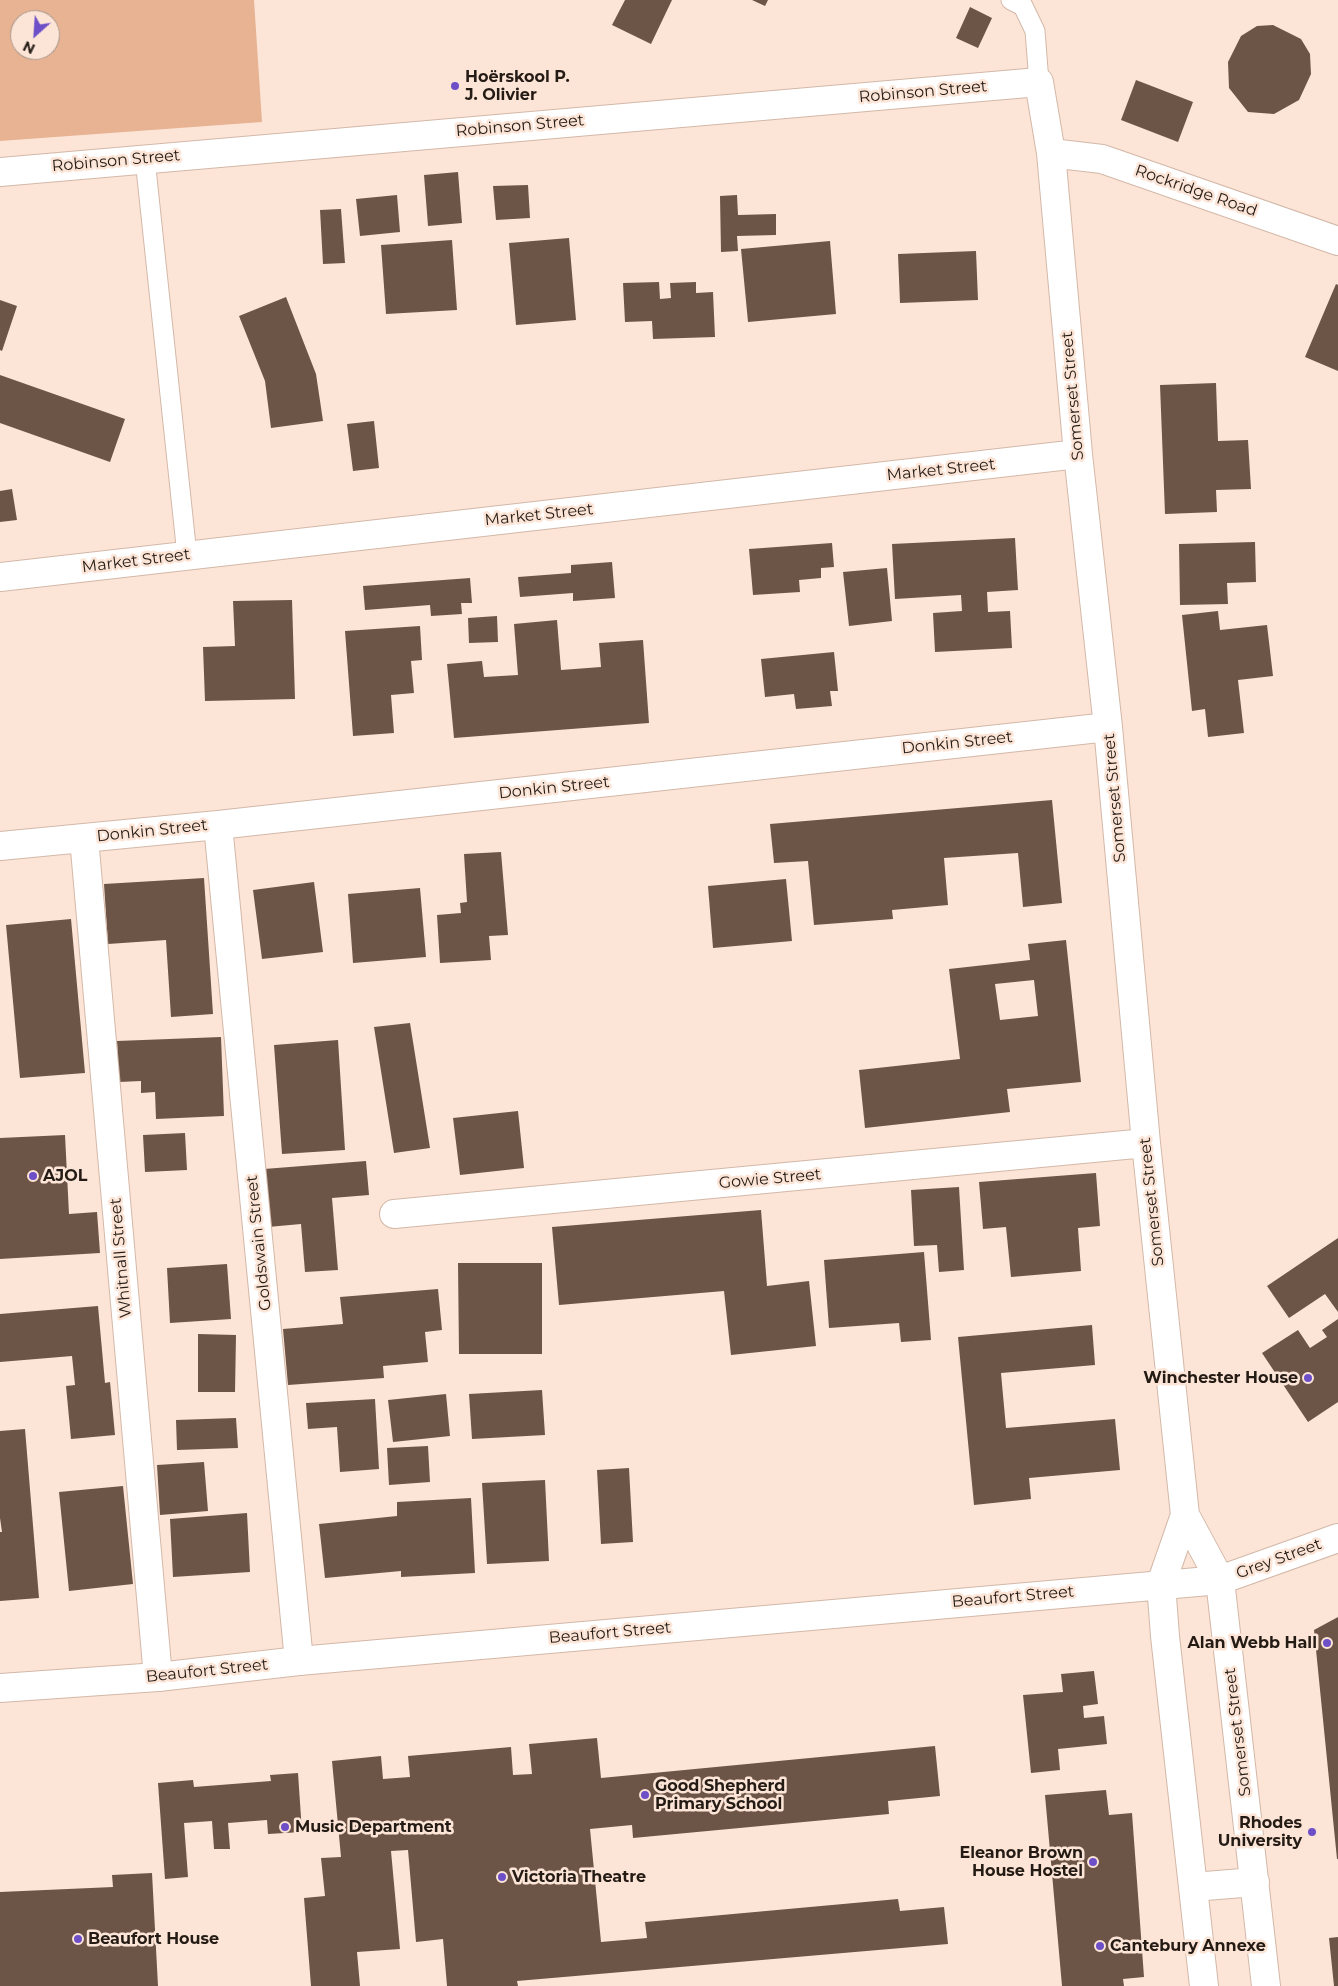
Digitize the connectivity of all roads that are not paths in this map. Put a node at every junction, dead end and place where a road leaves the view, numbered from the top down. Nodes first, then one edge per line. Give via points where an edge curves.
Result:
1 (1011, 0) edge
2 (1039, 82) junction
3 (1051, 153) junction
4 (145, 159) junction
5 (0, 172) edge
6 (1338, 241) edge
7 (1078, 454) junction
8 (187, 554) junction
9 (0, 577) edge
10 (1108, 727) junction
11 (218, 825) junction
12 (84, 838) junction
13 (0, 846) edge
14 (1146, 1143) junction
15 (394, 1214) dead end
16 (1185, 1516) junction
17 (1338, 1538) edge
18 (1220, 1580) junction
19 (1161, 1584) junction
20 (299, 1661) junction
21 (158, 1677) junction
22 (0, 1688) edge
23 (1255, 1882) junction
24 (1193, 1887) junction
25 (1204, 1986) edge
26 (1266, 1986) edge

1 - 2 lane via 1023,6 1035,32
2 - 3 street, Somerset Street
2 - 4 street, Robinson Street
3 - 6 street, Rockridge Road via 1102,159
3 - 7 street, Somerset Street
4 - 5 street, Robinson Street
4 - 8 lane
7 - 8 street, Market Street
7 - 10 street, Somerset Street
8 - 9 street, Market Street
10 - 11 street, Donkin Street
10 - 14 street, Somerset Street
11 - 12 street, Donkin Street
11 - 20 street, Goldswain Street
12 - 13 street, Donkin Street
12 - 21 street, Whitnall Street
14 - 15 street, Gowie Street
14 - 16 street, Somerset Street
16 - 18 street, Somerset Street
16 - 19 street, Somerset Street
17 - 18 street, Grey Street
18 - 19 street, Beaufort Street
18 - 23 street, Somerset Street
19 - 20 street, Beaufort Street
19 - 24 street, Somerset Street
20 - 21 street, Beaufort Street
21 - 22 street, Beaufort Street
23 - 24 street
23 - 26 street, Somerset Street
24 - 25 street, Somerset Street

